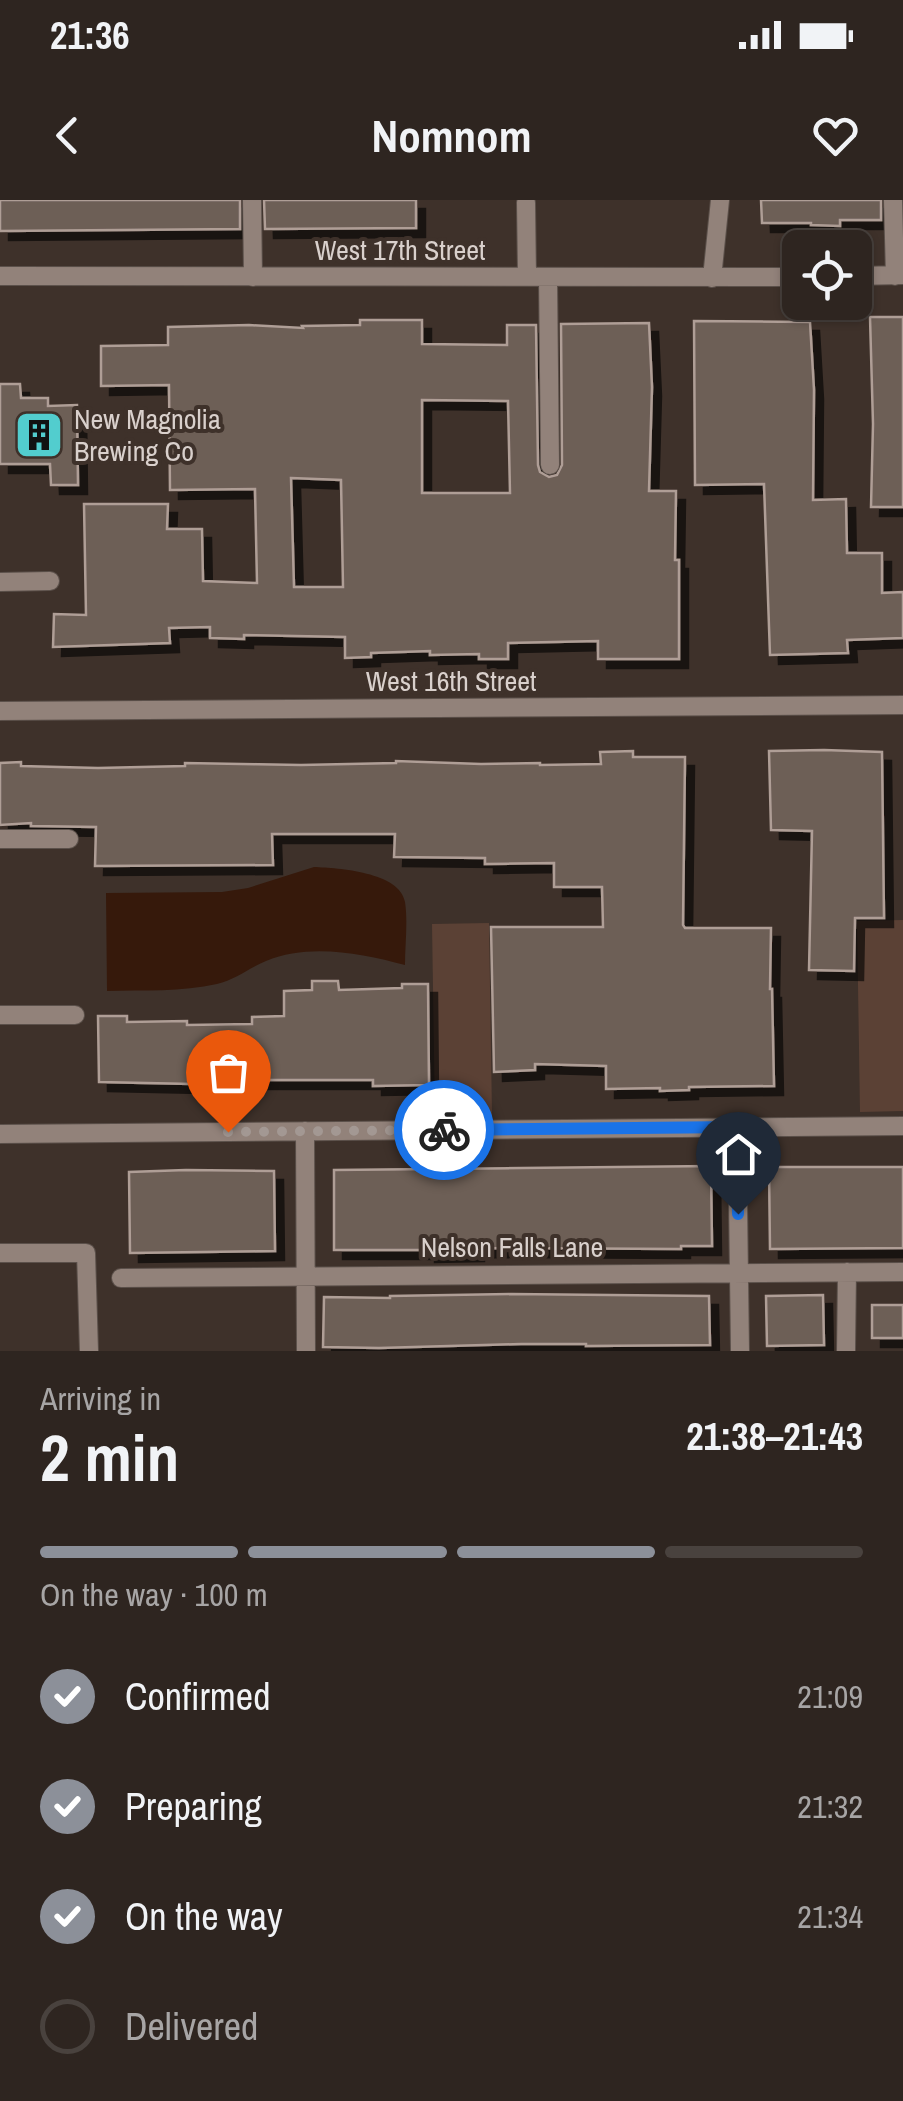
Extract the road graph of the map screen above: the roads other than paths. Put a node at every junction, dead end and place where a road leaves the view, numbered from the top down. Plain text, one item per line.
1 (252, 200) edge
2 (720, 200) edge
3 (894, 200) edge
4 (526, 204) dead end
5 (0, 276) edge
6 (872, 276) edge
7 (899, 276) edge
8 (253, 277) junction
9 (782, 277) edge
10 (526, 278) junction
11 (548, 278) junction
12 (712, 278) junction
13 (550, 466) dead end
14 (50, 581) dead end
15 (0, 582) edge
16 (903, 705) edge
17 (0, 712) edge
18 (0, 839) edge
19 (69, 839) dead end
20 (0, 1015) edge
21 (75, 1016) dead end
22 (903, 1126) edge
23 (737, 1127) junction
24 (305, 1131) junction
25 (0, 1134) edge
26 (0, 1254) edge
27 (847, 1272) junction
28 (903, 1272) edge
29 (739, 1273) junction
30 (306, 1276) junction
31 (122, 1278) dead end
32 (89, 1351) edge
33 (306, 1351) edge
34 (740, 1351) edge
35 (846, 1351) edge

1 - 8 street
2 - 12 street
3 - 7 street
4 - 10 street
5 - 8 street, West 17th Street
6 - 7 street
8 - 10 street, West 17th Street
9 - 12 street, West 17th Street
10 - 11 street, West 17th Street
11 - 12 street, West 17th Street
11 - 13 street
14 - 15 street
16 - 17 street, West 16th Street
18 - 19 street
20 - 21 street
22 - 23 street
23 - 24 street
23 - 29 street
24 - 25 street
24 - 30 street
26 - 32 street
27 - 28 street, Nelson Falls Lane
27 - 29 street, Nelson Falls Lane
27 - 35 street
29 - 30 street, Nelson Falls Lane
29 - 34 street
30 - 31 street, Nelson Falls Lane
30 - 33 street

